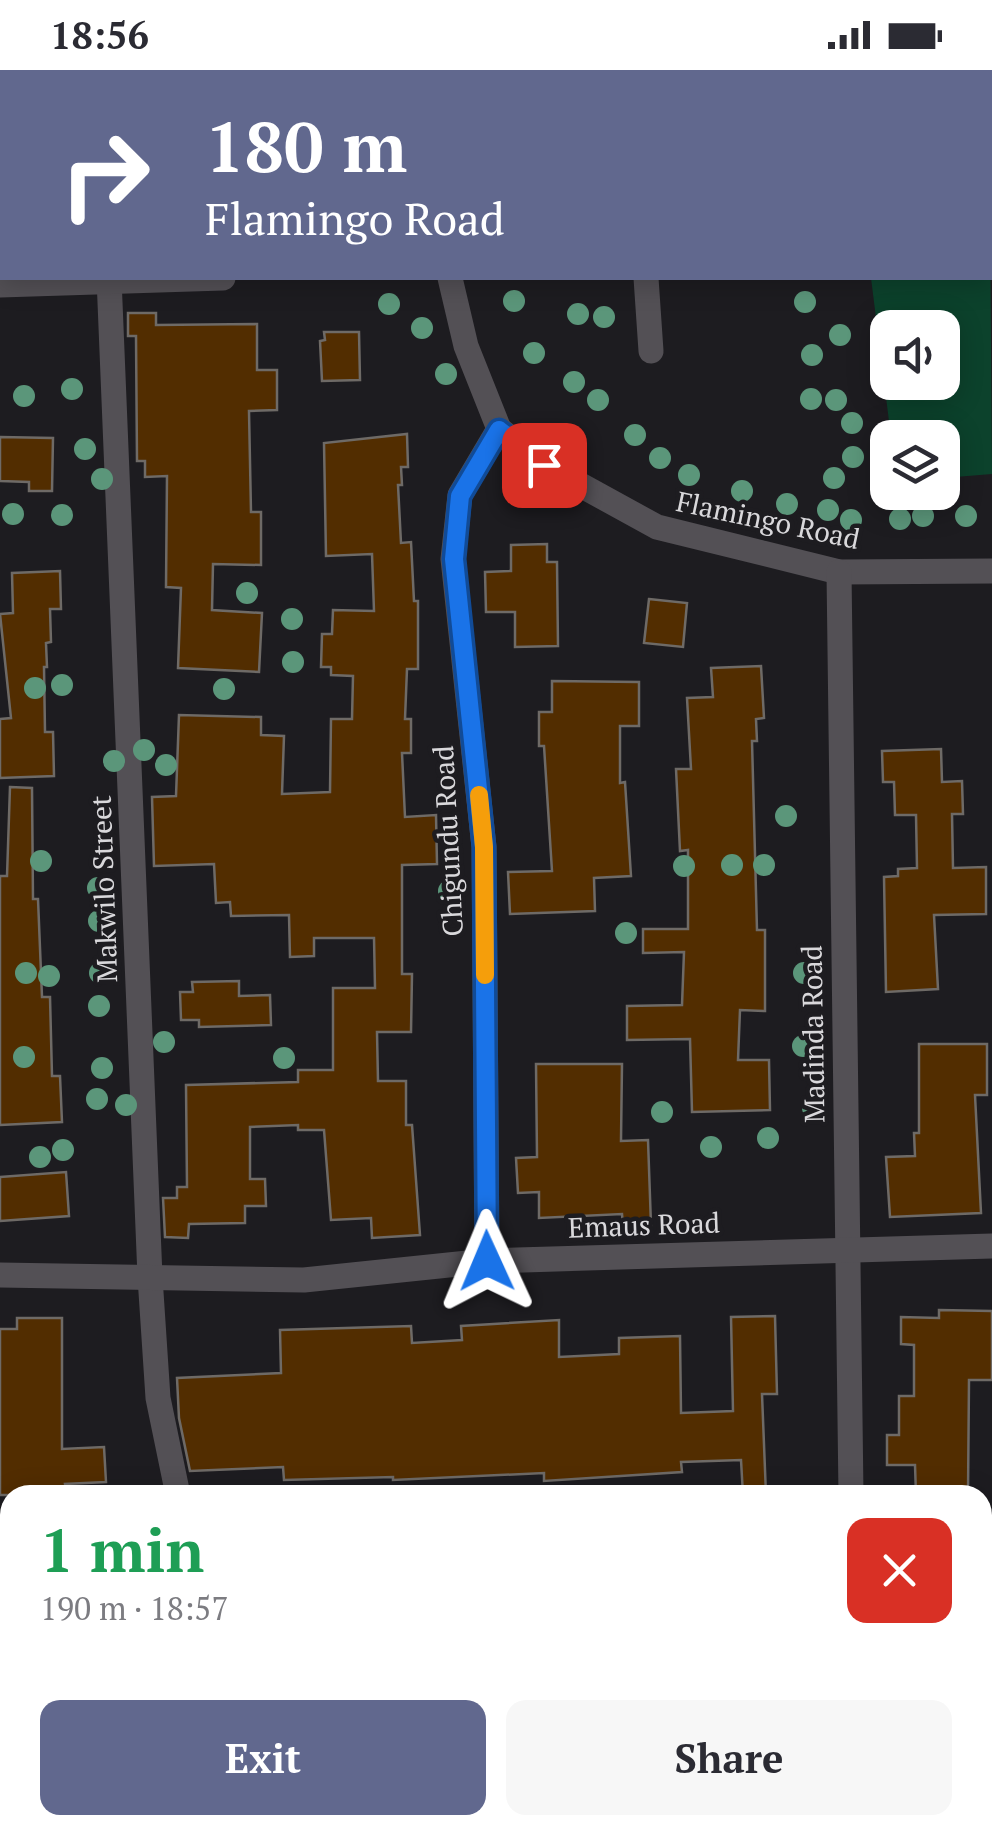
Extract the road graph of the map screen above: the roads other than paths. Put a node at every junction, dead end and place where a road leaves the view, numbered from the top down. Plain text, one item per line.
1 (147, 280) edge
2 (450, 280) edge
3 (646, 280) edge
4 (109, 281) edge
5 (0, 286) edge
6 (651, 351) dead end
7 (499, 430) junction
8 (992, 571) edge
9 (838, 572) junction
10 (992, 1246) edge
11 (845, 1248) junction
12 (487, 1261) junction
13 (0, 1275) edge
14 (150, 1277) junction
15 (176, 1485) edge
16 (851, 1485) edge

1 - 4 street
2 - 7 street
3 - 6 street
4 - 5 street
4 - 14 street, Makwilo Street
7 - 9 street, Flamingo Road
7 - 12 street, Chigundu Road
8 - 9 street, Flamingo Road
9 - 11 street, Madinda Road
10 - 11 street, Emaus Road
11 - 12 street, Emaus Road
11 - 16 street, Madinda Road
12 - 14 street, Emaus Road
13 - 14 street, Emaus Road
14 - 15 street, Makwilo Street

